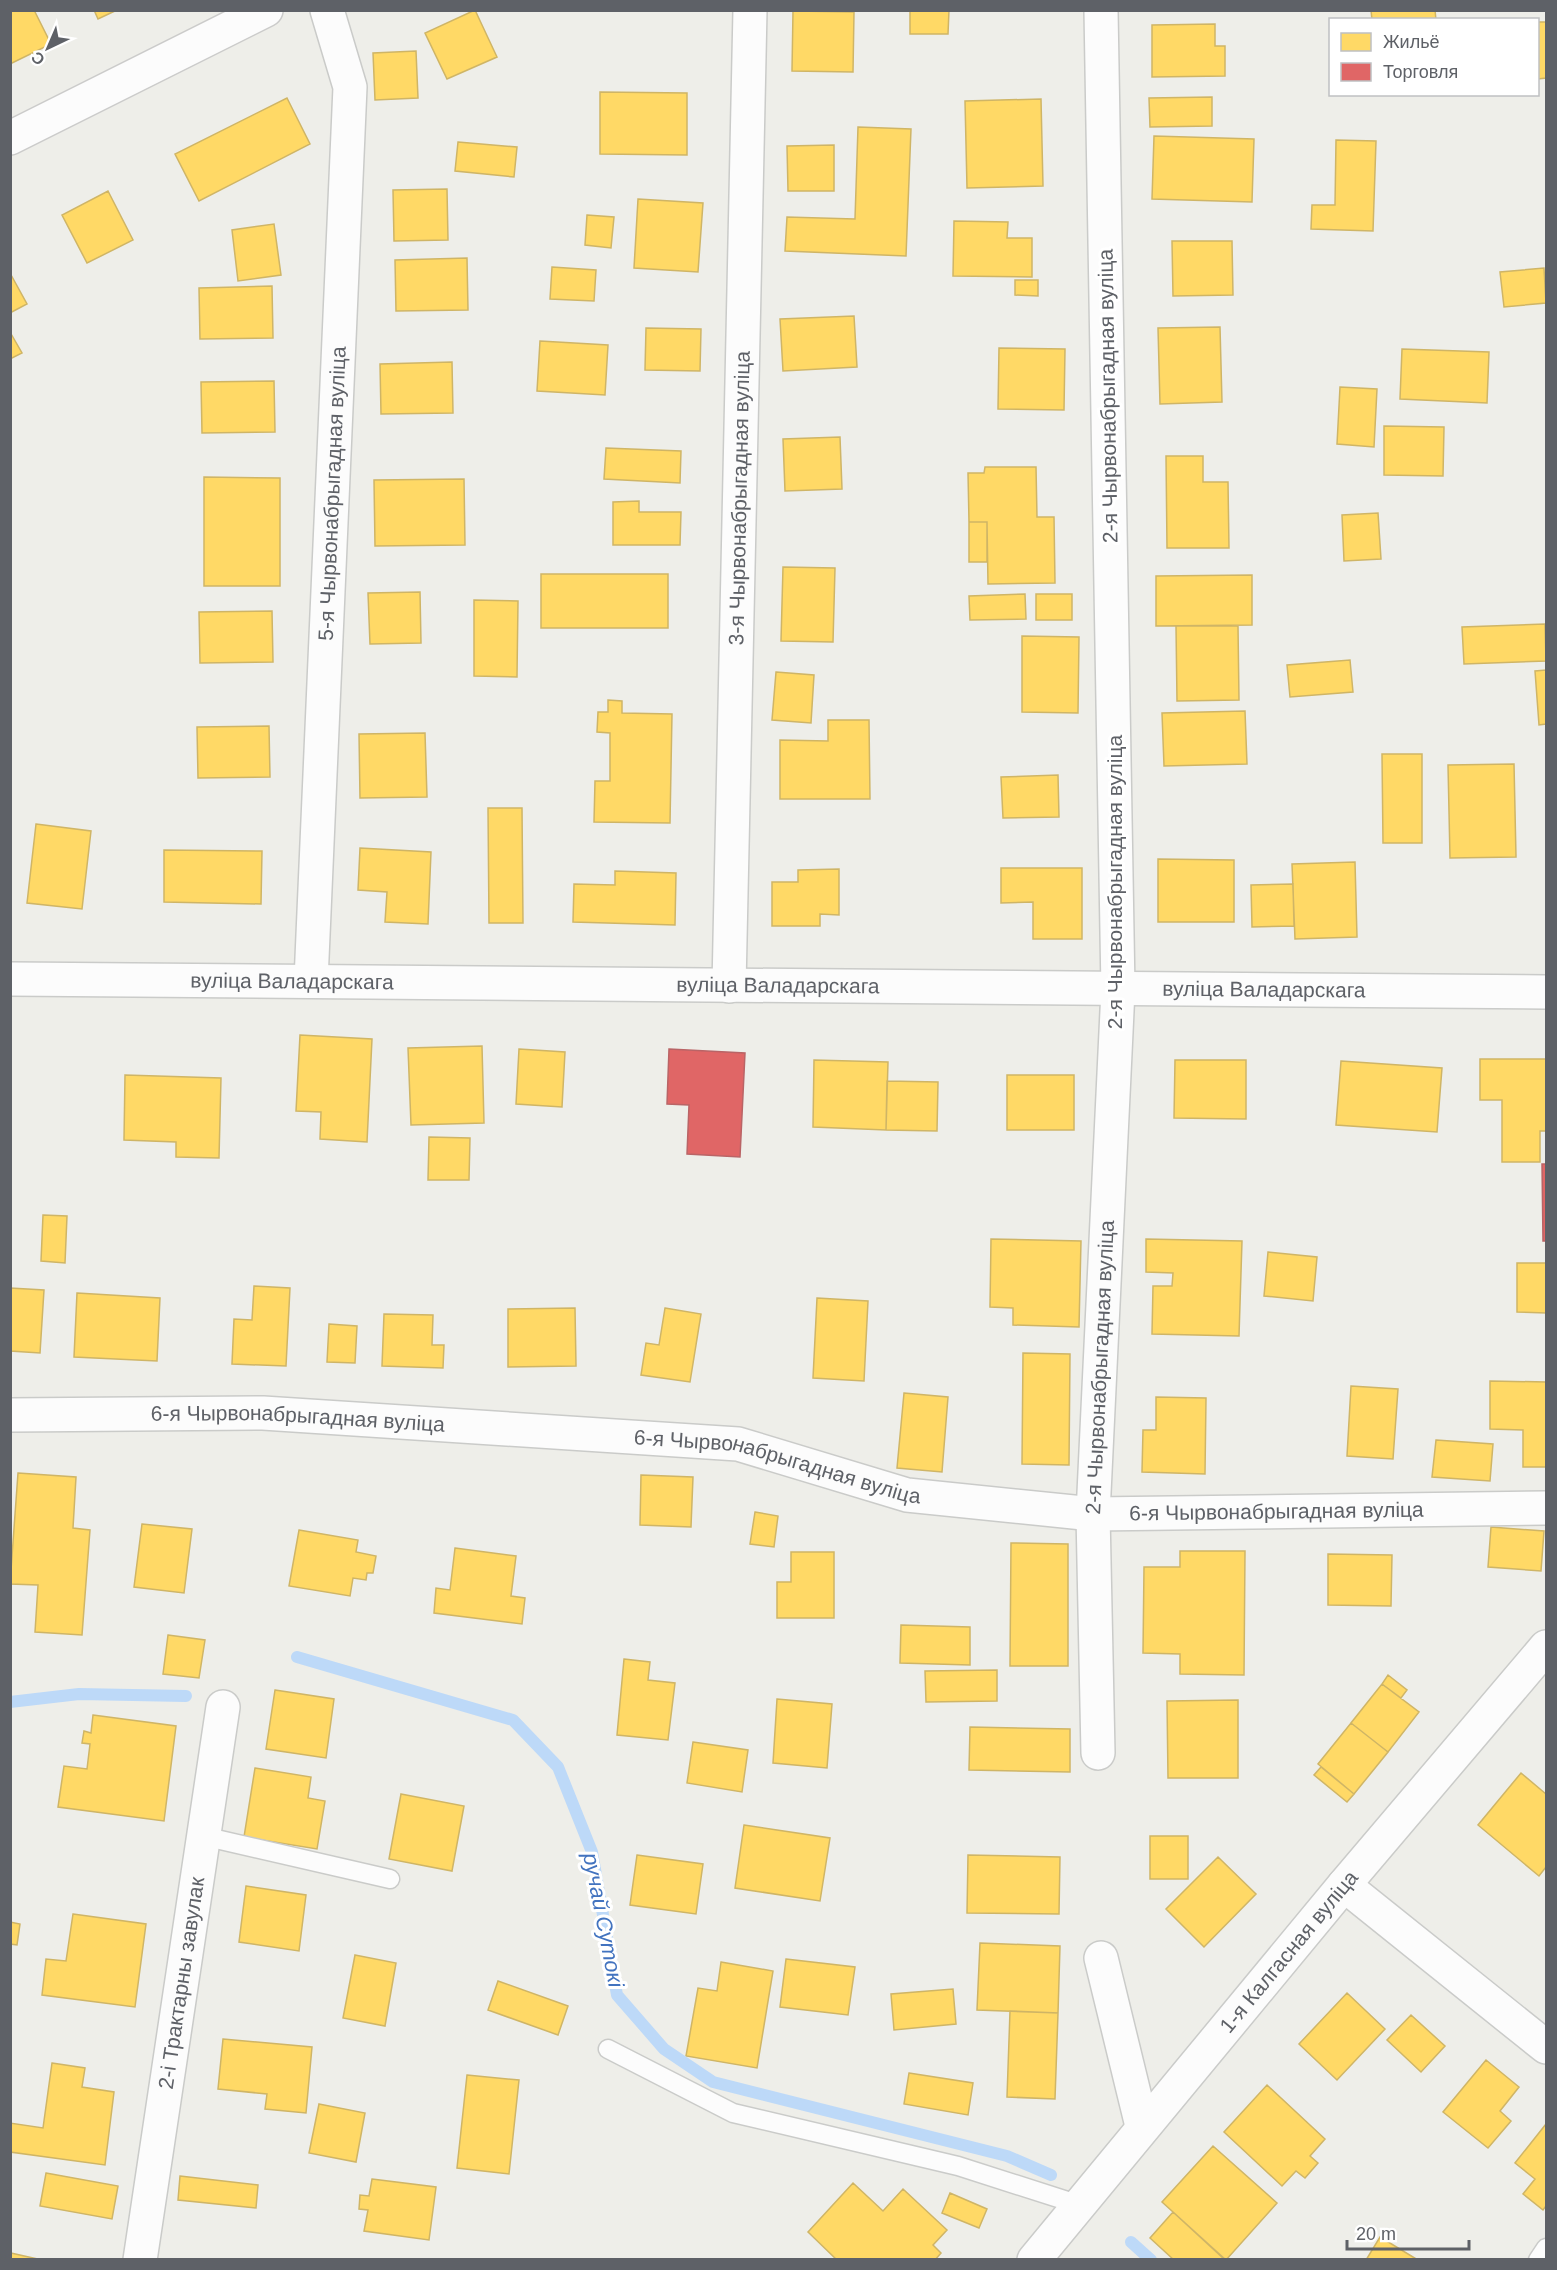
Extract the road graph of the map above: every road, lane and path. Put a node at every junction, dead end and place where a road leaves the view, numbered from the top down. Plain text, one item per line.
1 (266, 10) edge
2 (327, 10) edge
3 (750, 10) edge
4 (1101, 10) edge
5 (10, 138) edge
6 (10, 979) edge
7 (311, 981) junction
8 (729, 987) junction
9 (1118, 990) junction
10 (1546, 992) edge
11 (10, 1415) edge
12 (1546, 1508) edge
13 (1092, 1514) junction
14 (1546, 1647) edge
15 (222, 1707) dead end
16 (1098, 1753) dead end
17 (203, 1836) junction
18 (390, 1879) dead end
19 (1344, 1885) junction
20 (1101, 1958) dead end
21 (1546, 2047) edge
22 (608, 2049) dead end
23 (1142, 2126) junction
24 (1080, 2205) junction
25 (1546, 2248) edge
26 (140, 2259) edge
27 (1034, 2259) edge
28 (1538, 2259) edge

1 - 5 street
2 - 7 street, 5-я Чырвонабрыгадная вуліца
3 - 8 street, 3-я Чырвонабрыгадная вуліца
4 - 9 street, 2-я Чырвонабрыгадная вуліца
6 - 7 street, вуліца Валадарскага
7 - 8 street, вуліца Валадарскага
8 - 9 street, вуліца Валадарскага
9 - 10 street, вуліца Валадарскага
9 - 13 street, 2-я Чырвонабрыгадная вуліца
11 - 13 street, 6-я Чырвонабрыгадная вуліца
12 - 13 street, 6-я Чырвонабрыгадная вуліца
13 - 16 street, 2-я Чырвонабрыгадная вуліца
14 - 19 street, 1-я Калгасная вуліца
15 - 17 street, 2-і Трактарны завулак
17 - 18 lane
17 - 26 street, 2-і Трактарны завулак
19 - 21 street
19 - 23 street, 1-я Калгасная вуліца
20 - 23 street
22 - 24 lane
23 - 24 street, 1-я Калгасная вуліца
24 - 27 street, 1-я Калгасная вуліца
25 - 28 lane

